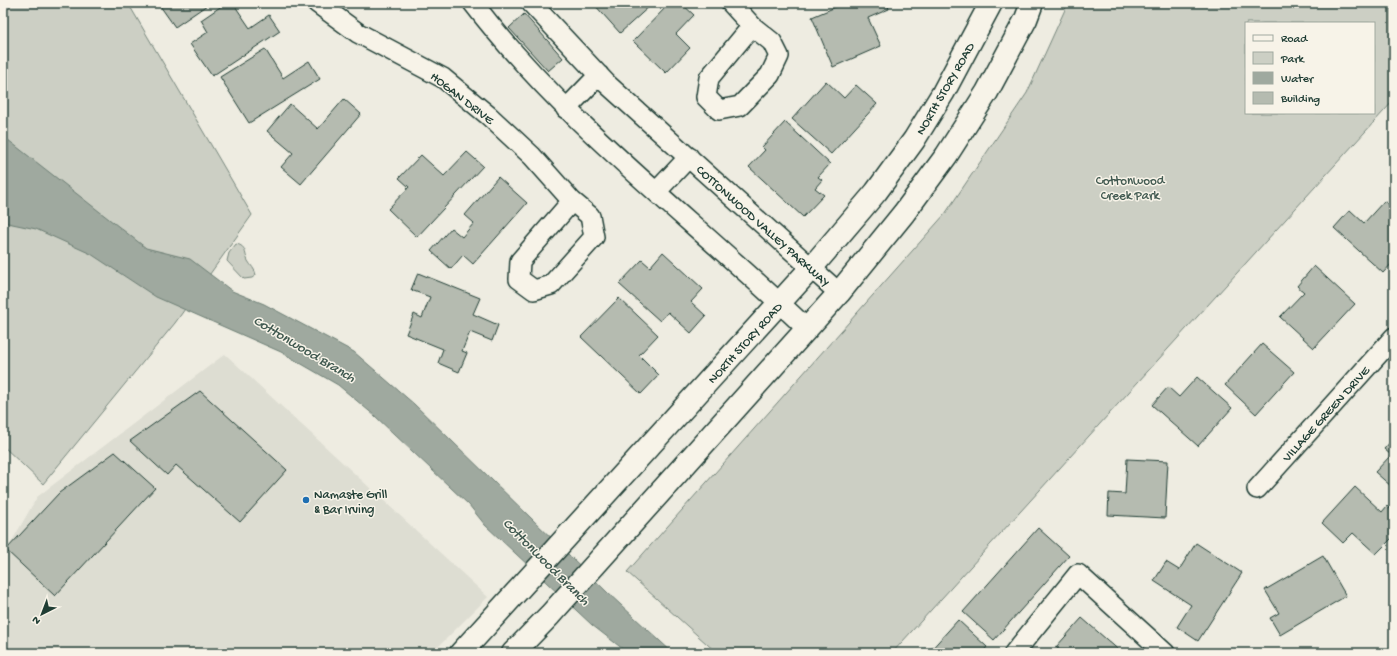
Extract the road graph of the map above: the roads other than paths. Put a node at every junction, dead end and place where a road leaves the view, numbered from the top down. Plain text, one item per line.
1 (318, 3) edge
2 (473, 3) edge
3 (531, 3) edge
4 (731, 3) edge
5 (991, 3) edge
6 (1032, 3) edge
7 (752, 26) dead end
8 (599, 76) junction
9 (566, 109) junction
10 (689, 157) junction
11 (656, 192) junction
12 (876, 192) junction
13 (572, 201) junction
14 (904, 213) junction
15 (812, 267) junction
16 (839, 292) junction
17 (780, 302) junction
18 (806, 328) junction
19 (1394, 337) edge
20 (1257, 489) dead end
21 (461, 653) edge
22 (513, 653) edge
23 (1014, 653) edge
24 (1165, 653) edge

1 - 13 street, HOGAN DRIVE
2 - 9 street
3 - 8 street, COTTONWOOD VALLEY PARKWAY
4 - 7 street
5 - 12 main road, NORTH STORY ROAD
6 - 14 main road
8 - 9 street
8 - 10 street, COTTONWOOD VALLEY PARKWAY
9 - 11 street
10 - 11 street, COTTONWOOD VALLEY PARKWAY
10 - 15 street, COTTONWOOD VALLEY PARKWAY
11 - 17 street
12 - 14 main road
12 - 15 main road, NORTH STORY ROAD
13 - 13 street, HOGAN DRIVE
14 - 16 main road
15 - 16 street, COTTONWOOD VALLEY PARKWAY
15 - 17 main road, NORTH STORY ROAD
16 - 18 main road
17 - 18 street
17 - 21 main road, NORTH STORY ROAD
18 - 22 main road
19 - 20 street, VILLAGE GREEN DRIVE
23 - 24 street

